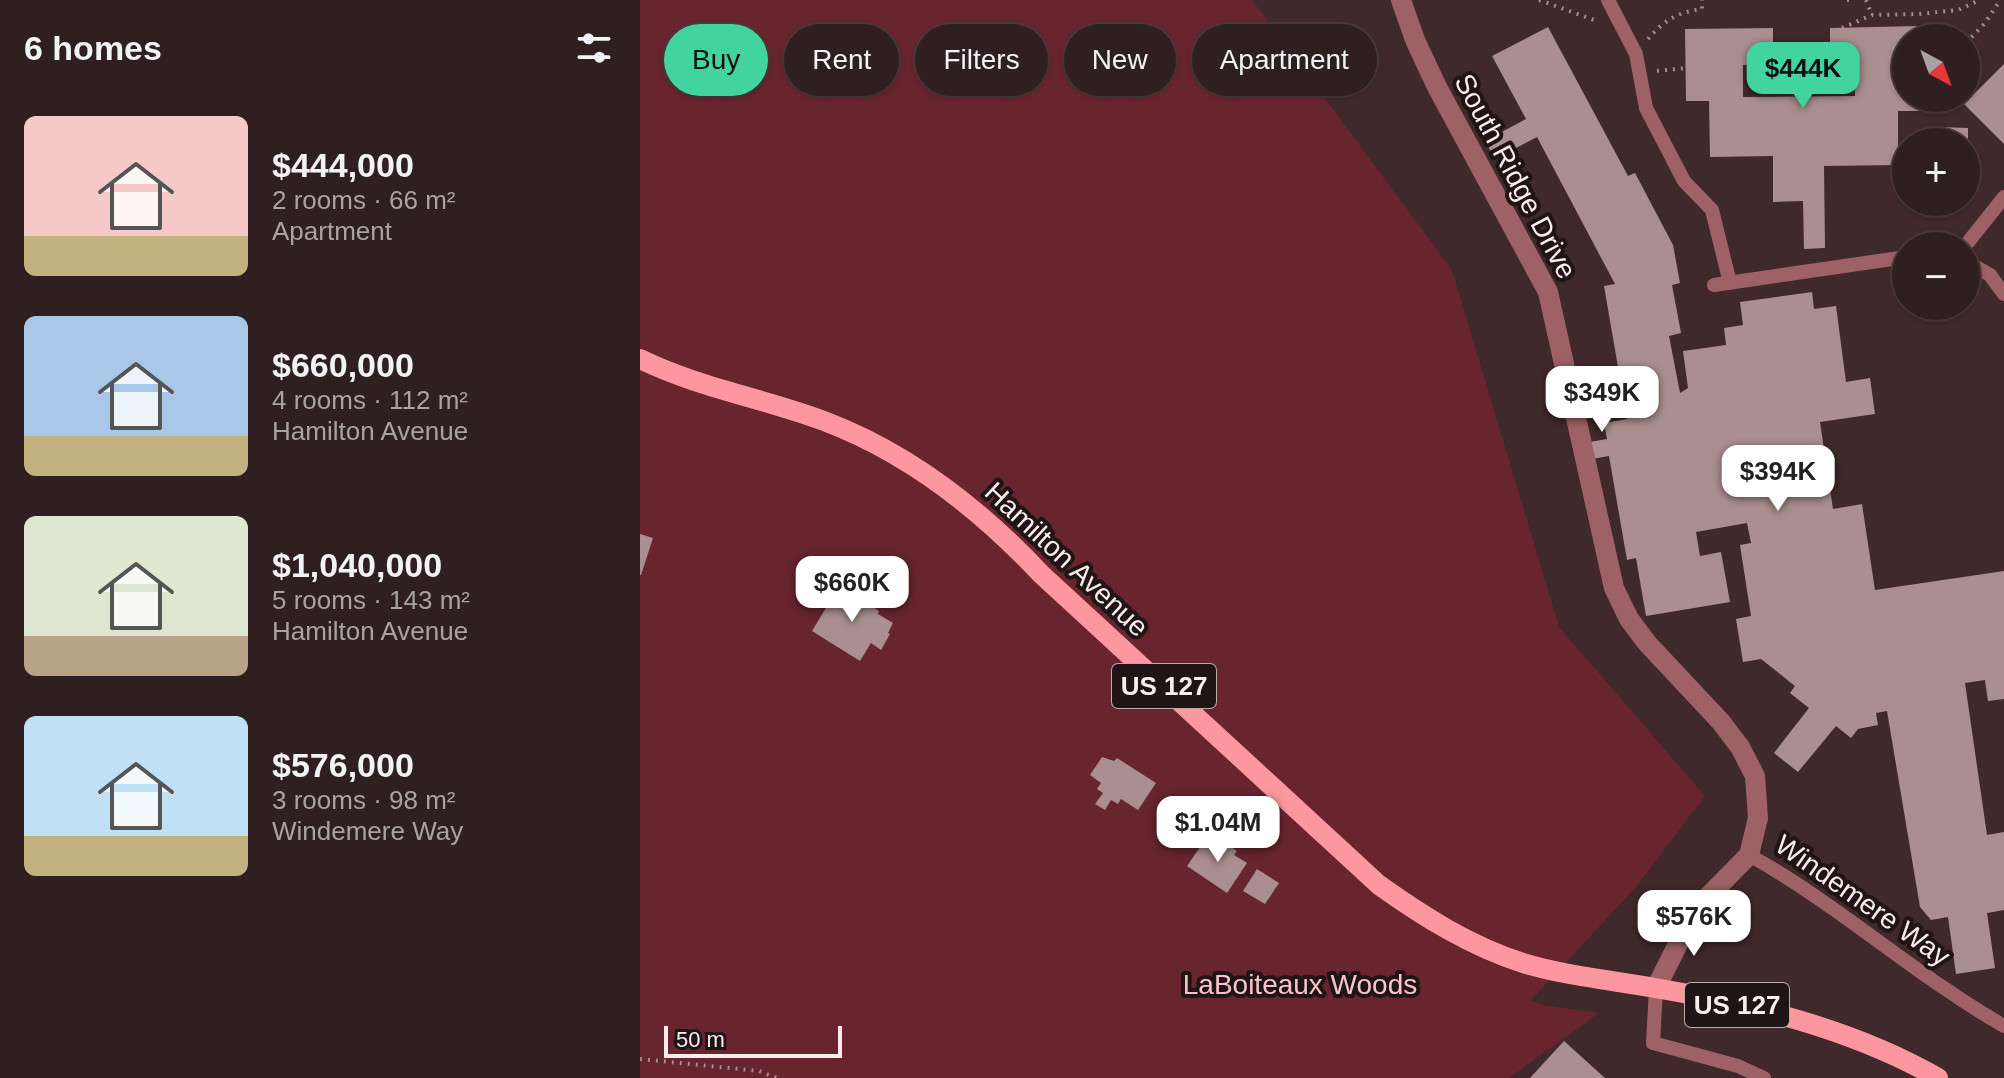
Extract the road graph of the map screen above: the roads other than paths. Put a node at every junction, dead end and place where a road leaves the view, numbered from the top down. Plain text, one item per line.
1 (1401, 0) edge
2 (1608, 0) edge
3 (2004, 197) edge
4 (1976, 232) edge
5 (1892, 259) edge
6 (1980, 269) edge
7 (2004, 294) edge
8 (642, 364) edge
9 (1749, 855) junction
10 (1656, 988) junction
11 (2004, 1026) edge
12 (1764, 1078) edge
13 (1938, 1078) edge

1 - 9 street, South Ridge Drive
2 - 5 lane
3 - 4 lane
6 - 7 lane
8 - 10 main road, Hamilton Avenue / US 127
9 - 10 street, Windemere Way
9 - 11 lane, Windemere Way
10 - 12 lane
10 - 13 main road, Hamilton Avenue / US 127

